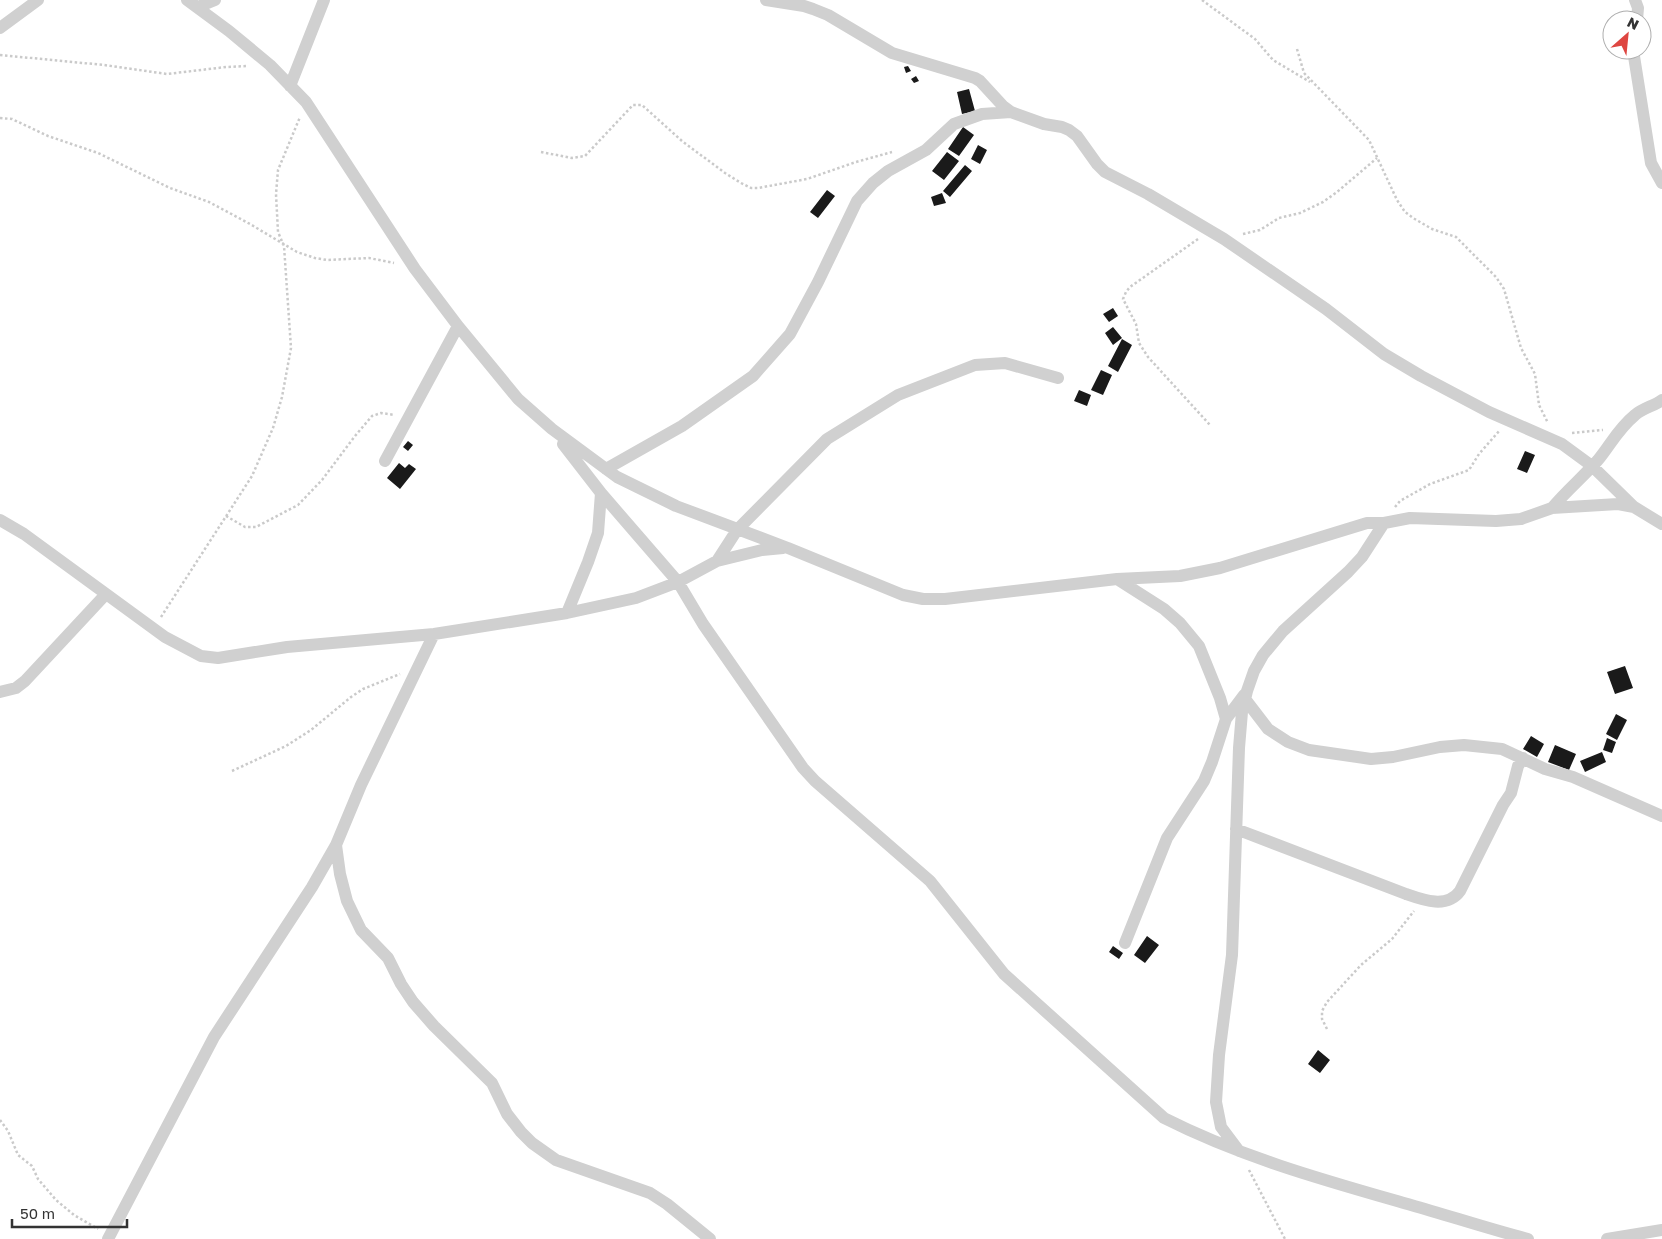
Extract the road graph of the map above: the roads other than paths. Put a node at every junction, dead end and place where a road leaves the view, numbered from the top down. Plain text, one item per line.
1 (38, 0) edge
2 (215, 0) edge
3 (324, 0) edge
4 (766, 0) edge
5 (193, 4) edge
6 (0, 28) edge
7 (1635, 60) edge
8 (290, 86) junction
9 (1011, 112) junction
10 (1662, 183) edge
11 (458, 326) junction
12 (1058, 378) dead end
13 (1662, 400) edge
14 (552, 429) junction
15 (385, 461) dead end
16 (1592, 466) junction
17 (606, 469) junction
18 (601, 493) junction
19 (1634, 507) junction
20 (1552, 508) junction
21 (0, 520) edge
22 (1384, 523) junction
23 (1662, 524) edge
24 (737, 530) junction
25 (788, 548) junction
26 (717, 561) junction
27 (1117, 579) junction
28 (678, 582) junction
29 (106, 594) junction
30 (567, 613) junction
31 (434, 634) junction
32 (0, 692) edge
33 (1246, 695) junction
34 (1226, 719) junction
35 (1523, 758) junction
36 (1662, 816) edge
37 (1236, 830) junction
38 (336, 845) junction
39 (1125, 942) dead end
40 (1240, 1153) junction
41 (1662, 1230) edge
42 (109, 1238) edge
43 (710, 1239) edge
44 (1528, 1239) edge
45 (1607, 1239) edge

1 - 6 street
2 - 5 street
3 - 8 street
4 - 9 street
5 - 8 street
7 - 10 street
8 - 11 street
9 - 16 street
9 - 17 street
11 - 14 street
11 - 15 street
12 - 24 street
13 - 16 street
14 - 17 street
14 - 18 street
16 - 19 street
16 - 20 street
17 - 24 street
18 - 28 street
18 - 30 street
19 - 20 street
19 - 23 street
20 - 22 street
21 - 29 street
22 - 27 street
22 - 33 street
24 - 25 street
24 - 26 street
25 - 26 street
25 - 27 street
26 - 28 street
27 - 34 street
28 - 30 street
28 - 40 street
29 - 31 street
29 - 32 street
30 - 31 street
31 - 38 street
33 - 34 street
33 - 35 street
33 - 37 street
34 - 39 street
35 - 36 street
35 - 37 street
37 - 40 street
38 - 42 street
38 - 43 street
40 - 44 street
41 - 45 street

